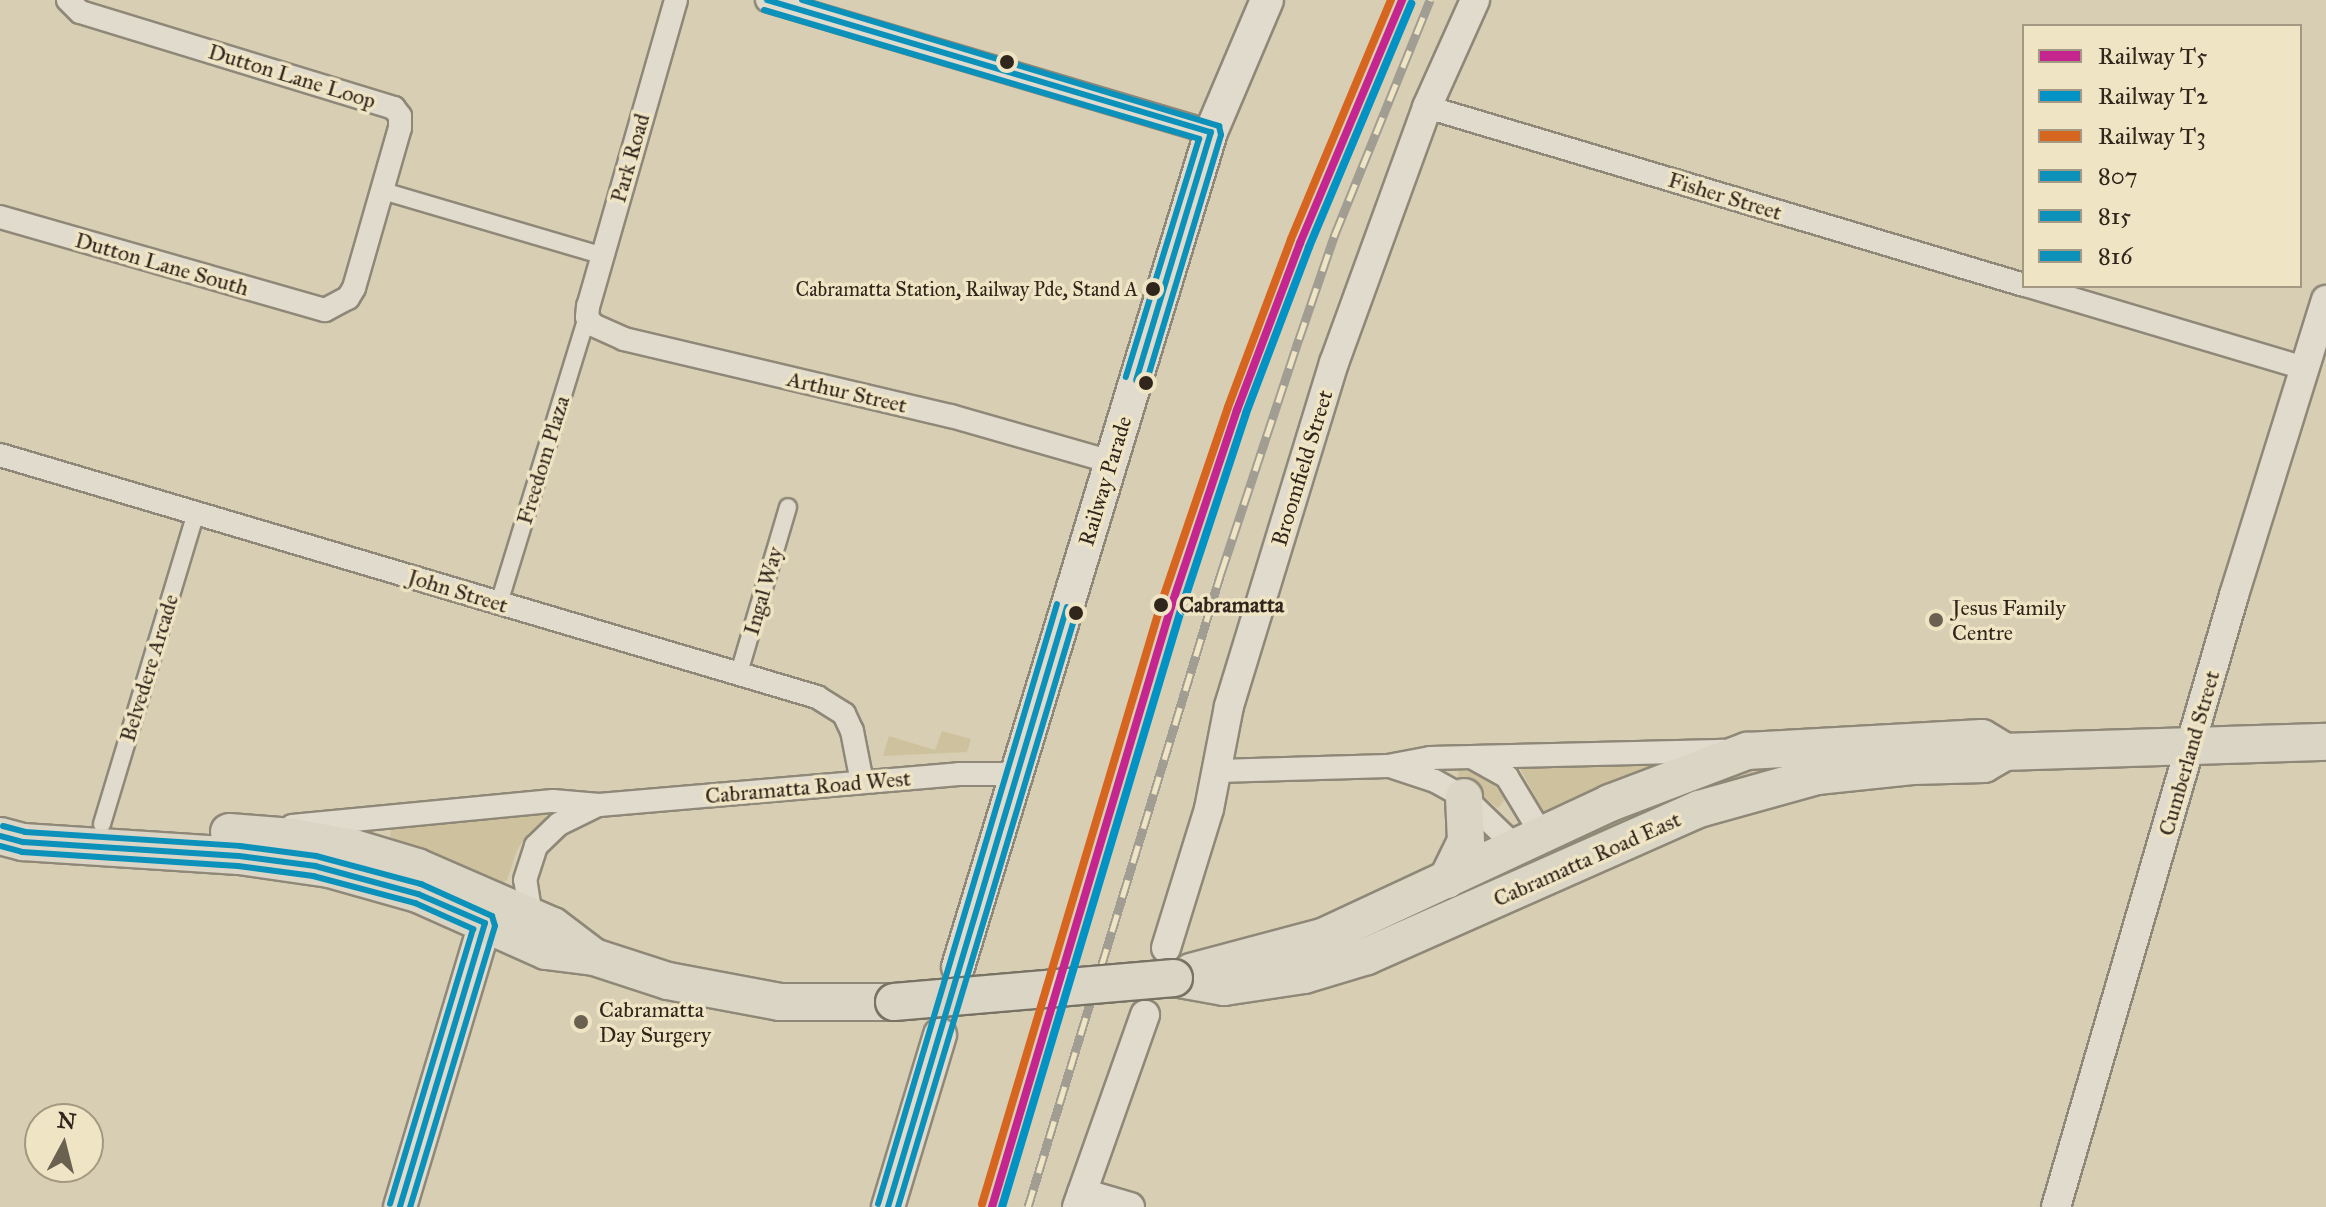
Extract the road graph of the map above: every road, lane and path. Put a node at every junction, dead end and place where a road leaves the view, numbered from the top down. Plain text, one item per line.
1 (68, 0) edge
2 (676, 0) edge
3 (767, 0) edge
4 (1267, 0) edge
5 (1475, 0) edge
6 (1427, 107) junction
7 (1211, 132) junction
8 (383, 191) junction
9 (0, 217) edge
10 (601, 255) junction
11 (2022, 284) edge
12 (2036, 288) edge
13 (2326, 300) edge
14 (325, 310) joint
15 (587, 317) junction
16 (2304, 368) junction
17 (0, 455) edge
18 (1111, 462) junction
19 (788, 507) dead end
20 (196, 512) junction
21 (499, 603) junction
22 (738, 676) junction
23 (2326, 742) edge
24 (2192, 744) junction
25 (1747, 751) junction
26 (2005, 752) junction
27 (1468, 757) junction
28 (1388, 766) junction
29 (1218, 771) junction
30 (1017, 774) junction
31 (862, 782) junction
32 (1464, 797) junction
33 (599, 805) junction
34 (0, 822) edge
35 (102, 824) junction
36 (215, 831) junction
37 (0, 836) edge
38 (1529, 841) junction
39 (1548, 877) junction
40 (1447, 880) junction
41 (531, 916) junction
42 (485, 923) junction
43 (594, 957) junction
44 (1170, 963) junction
45 (958, 967) dead end
46 (1224, 974) junction
47 (894, 1002) joint
48 (1145, 1015) dead end
49 (940, 1035) dead end
50 (1080, 1200) edge
51 (400, 1207) edge
52 (888, 1207) edge
53 (1130, 1207) edge
54 (2056, 1207) edge

1 - 8 street, Dutton Lane Loop
2 - 10 street, Park Road
3 - 7 street
4 - 7 main road, Railway Parade
5 - 6 street, Broomfield Street
6 - 11 street, Fisher Street
6 - 29 street, Broomfield Street
7 - 18 main road, Railway Parade
8 - 10 street
8 - 14 street, Dutton Lane Loop
9 - 14 street, Dutton Lane South
10 - 15 street, Park Road
12 - 16 street, Fisher Street
13 - 16 street, Cumberland Street
15 - 18 street, Arthur Street
15 - 21 street, Freedom Plaza
16 - 24 street, Cumberland Street
17 - 20 street, John Street
18 - 30 main road, Railway Parade
19 - 22 street, Ingal Way
20 - 21 street, John Street
20 - 35 street, Belvedere Arcade
21 - 22 street, John Street
22 - 31 street, John Street
23 - 24 main road, Cabramatta Road East
24 - 26 main road, Cabramatta Road East
24 - 54 street, Cumberland Street
25 - 26 main road, Cabramatta Road East
25 - 27 street, Cabramatta Road East
25 - 38 main road, Cabramatta Road East
26 - 39 main road, Cabramatta Road East
27 - 28 street, Cabramatta Road East
27 - 38 street, Cabramatta Road East
28 - 29 street, Cabramatta Road East
28 - 32 street, Cabramatta Road East
29 - 44 street, Broomfield Street
30 - 31 street, Cabramatta Road West
30 - 45 main road, Railway Parade
31 - 33 street, Cabramatta Road West
32 - 38 street, Cabramatta Road East
32 - 40 main road
33 - 36 street, Cabramatta Road West
33 - 41 street, Cabramatta Road West
34 - 35 main road, Cabramatta Road West
35 - 36 main road, Cabramatta Road West
36 - 41 main road, Cabramatta Road West
37 - 42 main road, Cabramatta Road West
38 - 39 main road
38 - 40 main road, Cabramatta Road East
39 - 46 main road, Cabramatta Road East
40 - 46 main road, Cabramatta Road East
41 - 43 main road, Cabramatta Road West
42 - 43 main road, Cabramatta Road West
42 - 51 main road
43 - 47 main road, Cabramatta Road West
44 - 46 main road, Cabramatta Road East
44 - 47 main road, Cabramatta Road East, bridge
48 - 50 street
49 - 52 main road
50 - 53 street

